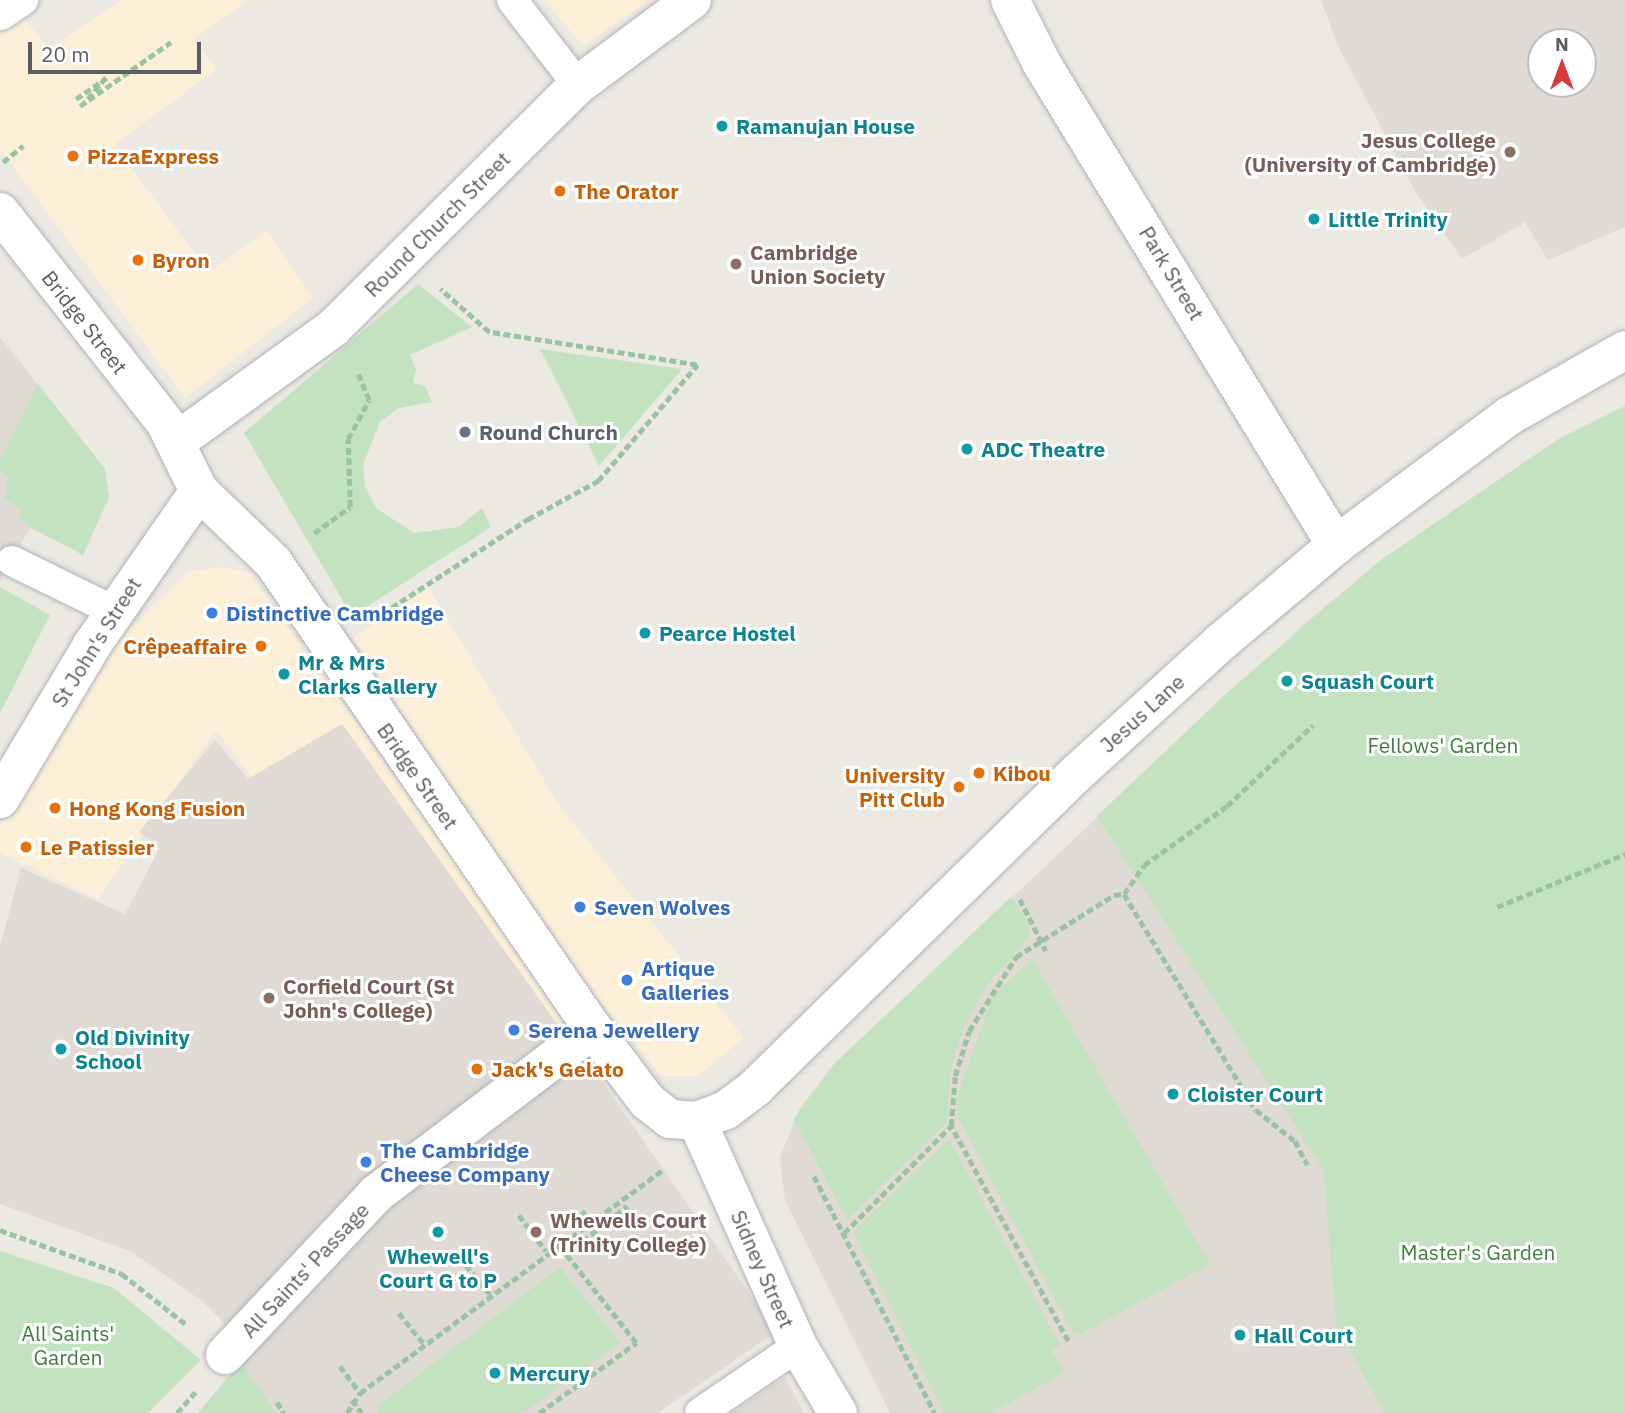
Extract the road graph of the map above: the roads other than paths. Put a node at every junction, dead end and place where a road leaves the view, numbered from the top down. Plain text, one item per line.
1 (512, 0) edge
2 (692, 0) edge
3 (1010, 0) edge
4 (579, 85) junction
5 (0, 212) edge
6 (1625, 350) edge
7 (177, 441) junction
8 (200, 491) junction
9 (1336, 545) junction
10 (12, 561) dead end
11 (114, 611) junction
12 (0, 799) edge
13 (593, 1029) junction
14 (697, 1121) junction
15 (798, 1346) junction
16 (225, 1355) road end
17 (700, 1413) edge
18 (838, 1413) edge

1 - 4 lane
2 - 4 street, Round Church Street
3 - 9 street, Park Street
4 - 7 street, Round Church Street
5 - 7 street, Bridge Street
6 - 9 street, Jesus Lane
7 - 8 street, Bridge Street
8 - 11 street, St John's Street
8 - 13 street, Bridge Street
9 - 14 street, Jesus Lane
10 - 11 lane
11 - 12 street, St John's Street
13 - 14 street, Bridge Street
13 - 16 street, All Saints' Passage
14 - 15 street, Sidney Street
15 - 17 lane
15 - 18 street, Sidney Street

